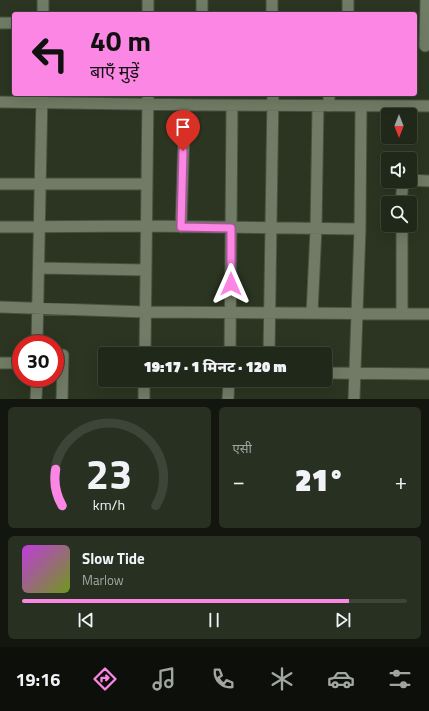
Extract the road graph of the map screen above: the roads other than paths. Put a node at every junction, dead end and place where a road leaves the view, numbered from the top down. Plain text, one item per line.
1 (43, 0) edge
2 (148, 0) edge
3 (202, 0) edge
4 (272, 0) edge
5 (348, 0) edge
6 (426, 0) edge
7 (43, 12) edge
8 (148, 12) edge
9 (202, 12) edge
10 (272, 12) edge
11 (348, 12) edge
12 (0, 23) edge
13 (12, 23) edge
14 (423, 46) edge
15 (202, 96) edge
16 (273, 96) edge
17 (329, 96) edge
18 (42, 98) edge
19 (148, 99) edge
20 (0, 102) edge
21 (185, 105) junction
22 (202, 105) junction
23 (232, 106) junction
24 (273, 106) junction
25 (318, 106) junction
26 (329, 106) junction
27 (361, 106) junction
28 (429, 106) edge
29 (417, 180) edge
30 (429, 181) edge
31 (0, 184) edge
32 (41, 184) junction
33 (147, 184) junction
34 (146, 226) junction
35 (40, 227) junction
36 (181, 227) junction
37 (0, 228) edge
38 (231, 228) junction
39 (272, 229) junction
40 (316, 229) junction
41 (360, 229) junction
42 (402, 232) edge
43 (39, 268) junction
44 (146, 270) junction
45 (0, 306) edge
46 (38, 308) junction
47 (145, 312) junction
48 (231, 312) junction
49 (270, 313) junction
50 (312, 313) junction
51 (357, 313) junction
52 (402, 313) junction
53 (429, 314) edge
54 (37, 335) edge
55 (145, 347) edge
56 (230, 347) edge
57 (269, 347) edge
58 (0, 363) edge
59 (12, 363) edge
60 (332, 373) edge
61 (354, 373) junction
62 (429, 374) edge
63 (37, 387) edge
64 (62, 387) edge
65 (144, 387) edge
66 (229, 387) edge
67 (36, 399) edge
68 (62, 399) edge
69 (144, 399) edge
70 (228, 399) edge
71 (354, 399) edge

1 - 7 street
2 - 8 street
3 - 9 street
4 - 10 street
5 - 11 street
6 - 14 street
12 - 13 street
15 - 22 street
16 - 24 street
17 - 26 street
18 - 19 street
18 - 20 street
18 - 32 street
19 - 21 street
19 - 33 street
21 - 22 street
21 - 36 street
22 - 23 street
23 - 24 street
23 - 38 street
24 - 25 street
24 - 39 street
25 - 26 street
25 - 40 street
26 - 27 street
27 - 28 street
27 - 41 street
29 - 30 street
31 - 32 street
32 - 33 street
32 - 35 street
33 - 34 street
34 - 35 street
34 - 36 street
34 - 44 street
35 - 37 street
35 - 43 street
36 - 38 street
38 - 39 street
38 - 48 street
39 - 40 street
39 - 49 street
40 - 41 street
40 - 50 street
41 - 51 street
42 - 52 street
43 - 44 street
43 - 46 street
44 - 47 street
45 - 46 street
46 - 47 street
46 - 54 street
47 - 48 street
47 - 55 street
48 - 49 street
48 - 56 street
49 - 50 street
49 - 57 street
50 - 51 street
51 - 52 street
51 - 61 street
52 - 53 street
58 - 59 street
60 - 61 street
61 - 62 street
61 - 71 street
63 - 67 street
64 - 68 street
65 - 69 street
66 - 70 street

